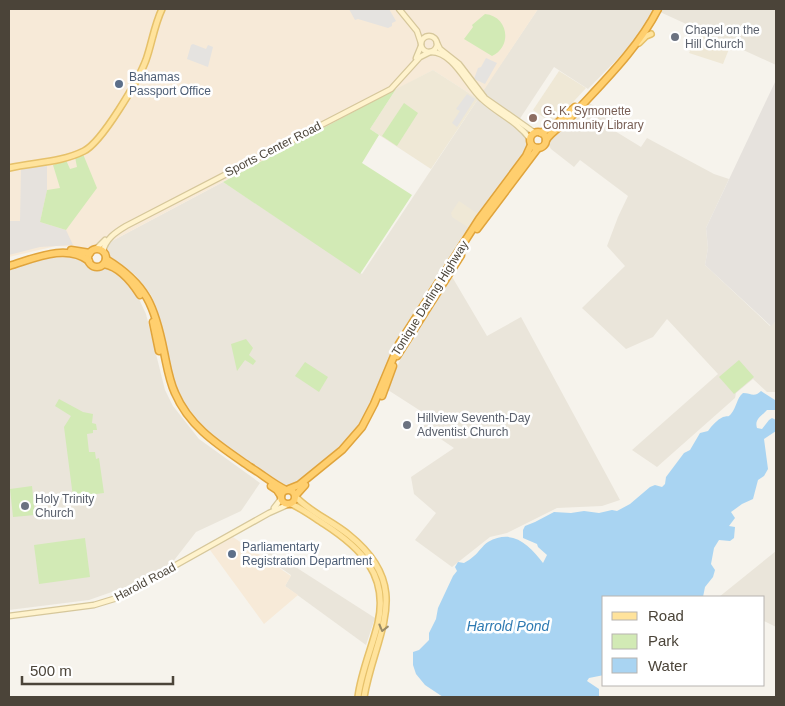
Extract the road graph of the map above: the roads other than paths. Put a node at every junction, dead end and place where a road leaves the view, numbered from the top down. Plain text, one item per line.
1 (162, 9) edge
2 (399, 9) edge
3 (656, 9) edge
4 (417, 31) junction
5 (651, 34) dead end
6 (429, 36) junction
7 (437, 43) junction
8 (421, 45) junction
9 (631, 50) junction
10 (431, 52) junction
11 (384, 92) junction
12 (538, 133) junction
13 (546, 140) junction
14 (533, 144) junction
15 (9, 168) edge
16 (97, 251) junction
17 (89, 261) junction
18 (105, 261) junction
19 (9, 264) edge
20 (287, 490) junction
21 (296, 496) junction
22 (281, 498) junction
23 (289, 504) junction
24 (270, 513) junction
25 (9, 616) edge
26 (358, 697) edge
27 (364, 697) edge

1 - 15 main road
2 - 4 main road
3 - 9 highway
3 - 12 highway
4 - 6 main road
4 - 8 main road
5 - 9 main road
6 - 7 main road
6 - 8 main road
7 - 10 main road
7 - 12 main road
8 - 10 main road
8 - 11 main road, Sports Center Road
9 - 13 highway
10 - 11 main road, Sports Center Road
10 - 14 main road
11 - 16 main road, Sports Center Road
12 - 13 highway
12 - 14 highway
13 - 14 highway
14 - 20 highway, Tonique Darling Highway
14 - 21 highway, Tonique Darling Highway
16 - 17 highway
16 - 18 highway
16 - 19 highway
17 - 18 highway
17 - 19 highway
18 - 20 highway
18 - 22 highway
20 - 21 highway
20 - 22 highway, Tonique Darling Highway
21 - 23 highway, Tonique Darling Highway
21 -> 27 main road
22 - 23 highway
22 - 24 main road, Harold Road
23 - 24 main road, Harold Road
23 - 26 main road
24 - 25 main road, Harold Road

